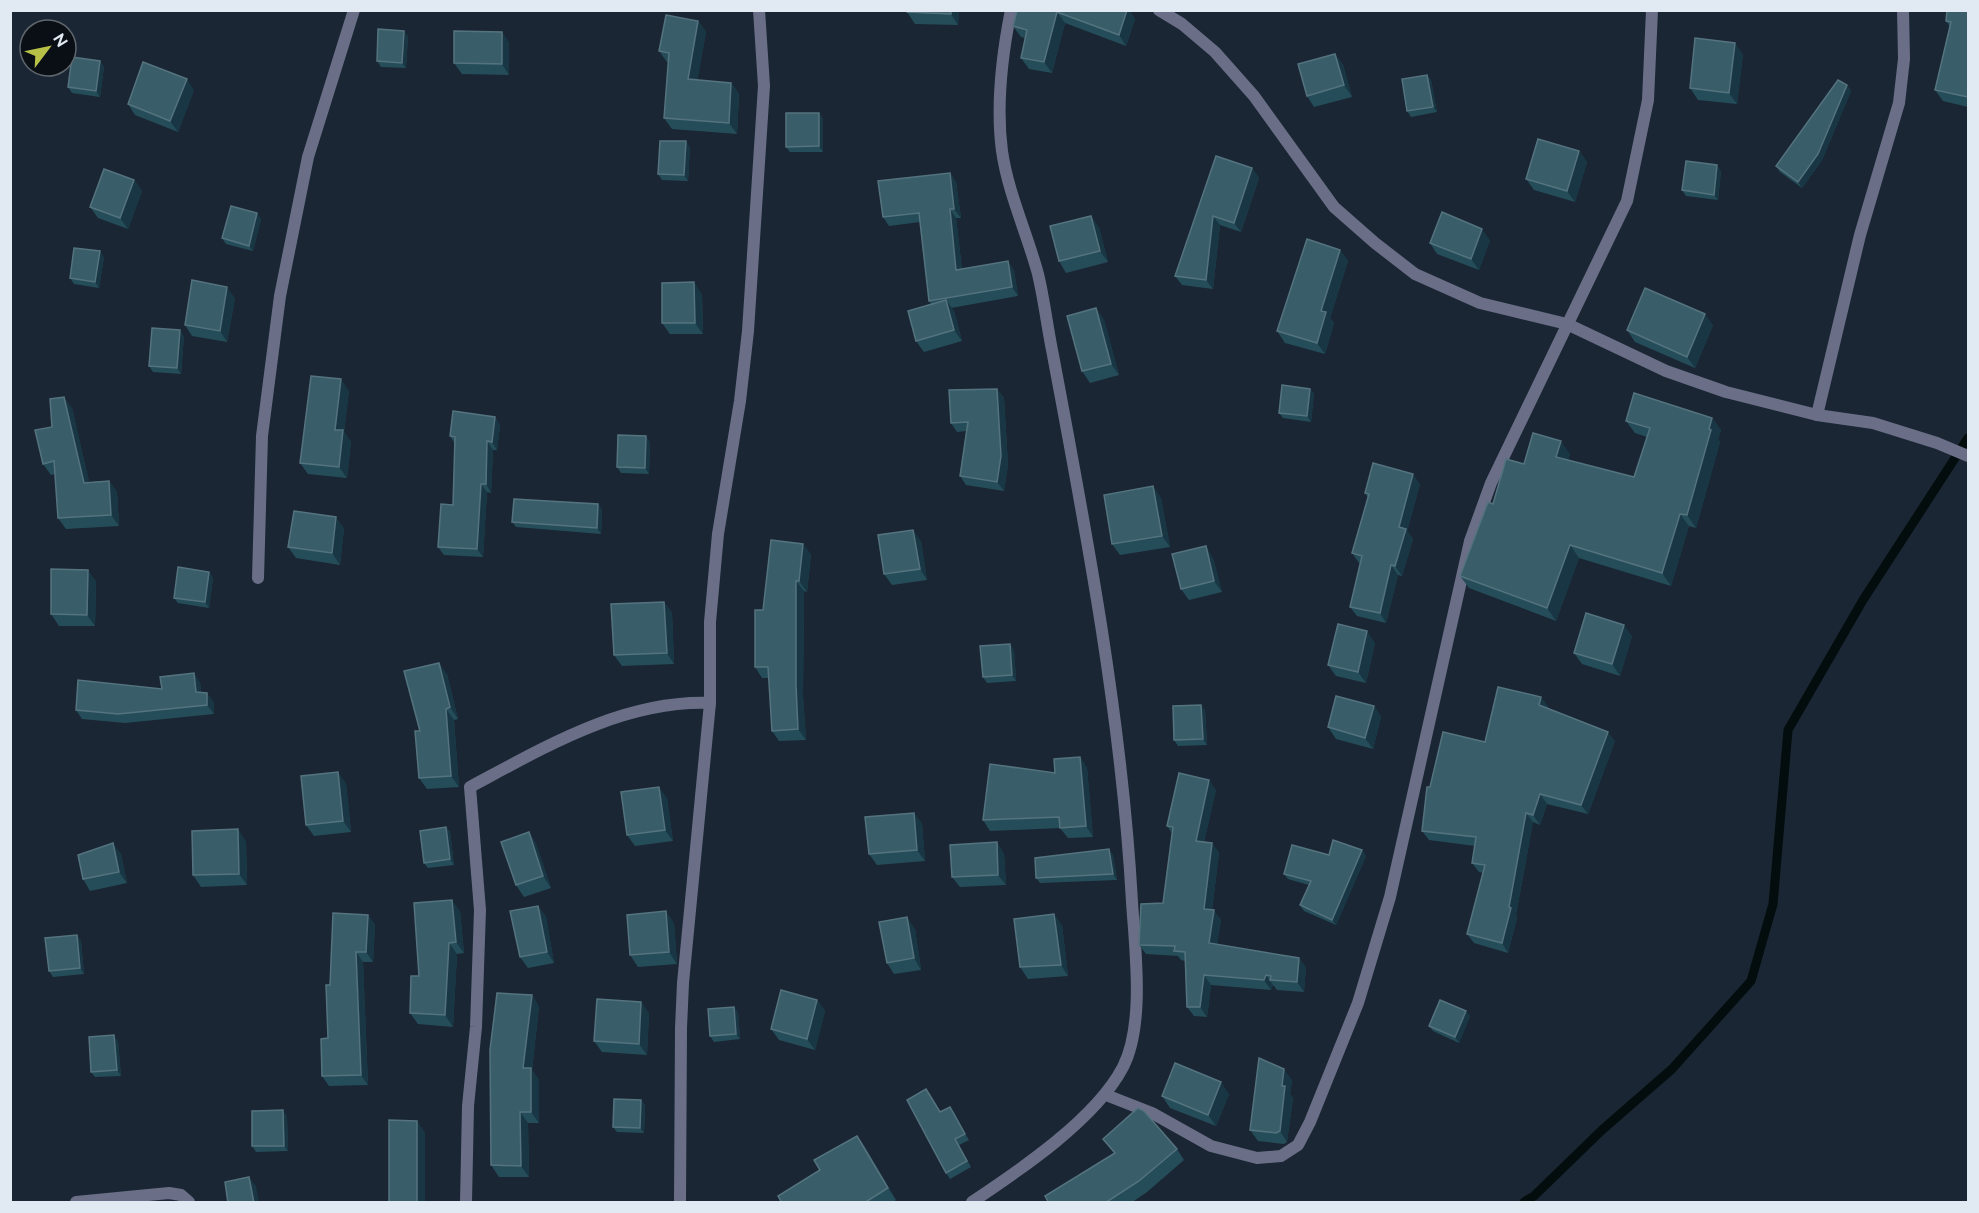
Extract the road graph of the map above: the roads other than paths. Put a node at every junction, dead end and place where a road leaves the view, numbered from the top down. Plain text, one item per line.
1 (354, 10) edge
2 (759, 10) edge
3 (1011, 10) edge
4 (1159, 10) edge
5 (1652, 10) edge
6 (1903, 10) edge
7 (1567, 324) junction
8 (1817, 415) junction
9 (1968, 456) edge
10 (258, 578) dead end
11 (710, 703) junction
12 (1106, 1095) junction
13 (76, 1203) edge
14 (189, 1203) edge
15 (466, 1203) edge
16 (680, 1203) edge
17 (972, 1203) edge

1 - 10 street
2 - 11 street
3 - 12 street
4 - 7 street
5 - 7 street
6 - 8 street
7 - 8 street
7 - 12 street
8 - 9 street
11 - 15 street
11 - 16 street
12 - 17 street
13 - 14 street

